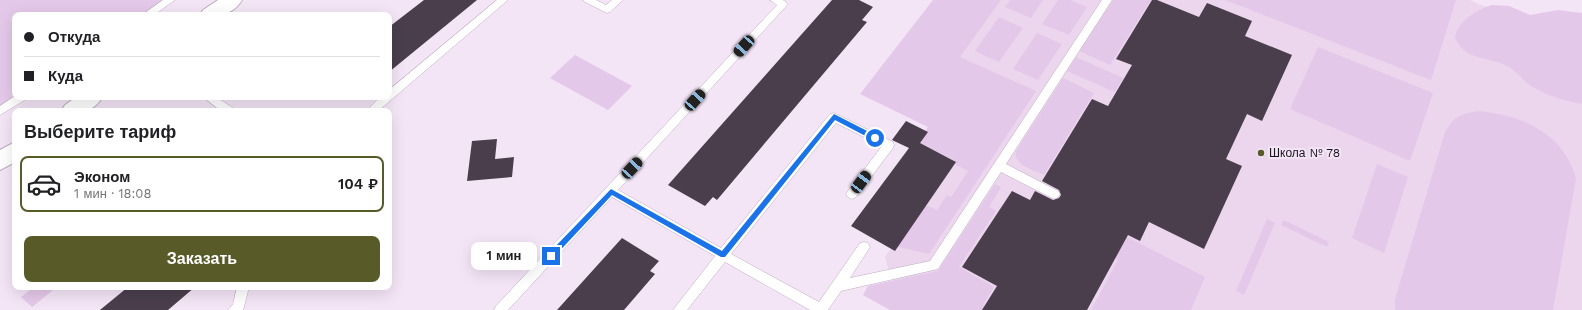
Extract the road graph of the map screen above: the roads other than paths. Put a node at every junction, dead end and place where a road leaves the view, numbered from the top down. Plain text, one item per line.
1 (170, 0) edge
2 (232, 0) edge
3 (503, 0) edge
4 (588, 0) edge
5 (618, 0) edge
6 (775, 0) edge
7 (1107, 0) edge
8 (152, 12) edge
9 (214, 12) edge
10 (392, 93) edge
11 (16, 100) edge
12 (88, 100) edge
13 (212, 100) edge
14 (383, 100) edge
15 (76, 108) edge
16 (224, 108) edge
17 (374, 108) edge
18 (0, 111) edge
19 (12, 153) edge
20 (0, 161) edge
21 (999, 166) junction
22 (611, 191) junction
23 (852, 194) dead end
24 (1054, 194) dead end
25 (864, 247) dead end
26 (723, 255) junction
27 (838, 286) junction
28 (242, 290) edge
29 (238, 309) edge
30 (500, 310) edge
31 (678, 310) edge

1 - 8 lane
2 - 9 street
3 - 10 lane
4 - 5 lane
6 - 22 lane
7 - 21 lane
11 - 18 lane
12 - 15 street
13 - 16 lane
14 - 17 lane
19 - 20 street
21 - 24 lane
21 - 27 lane
22 - 26 lane
22 - 30 lane
23 - 26 lane
25 - 27 lane
26 - 27 lane
26 - 31 lane
28 - 29 lane

